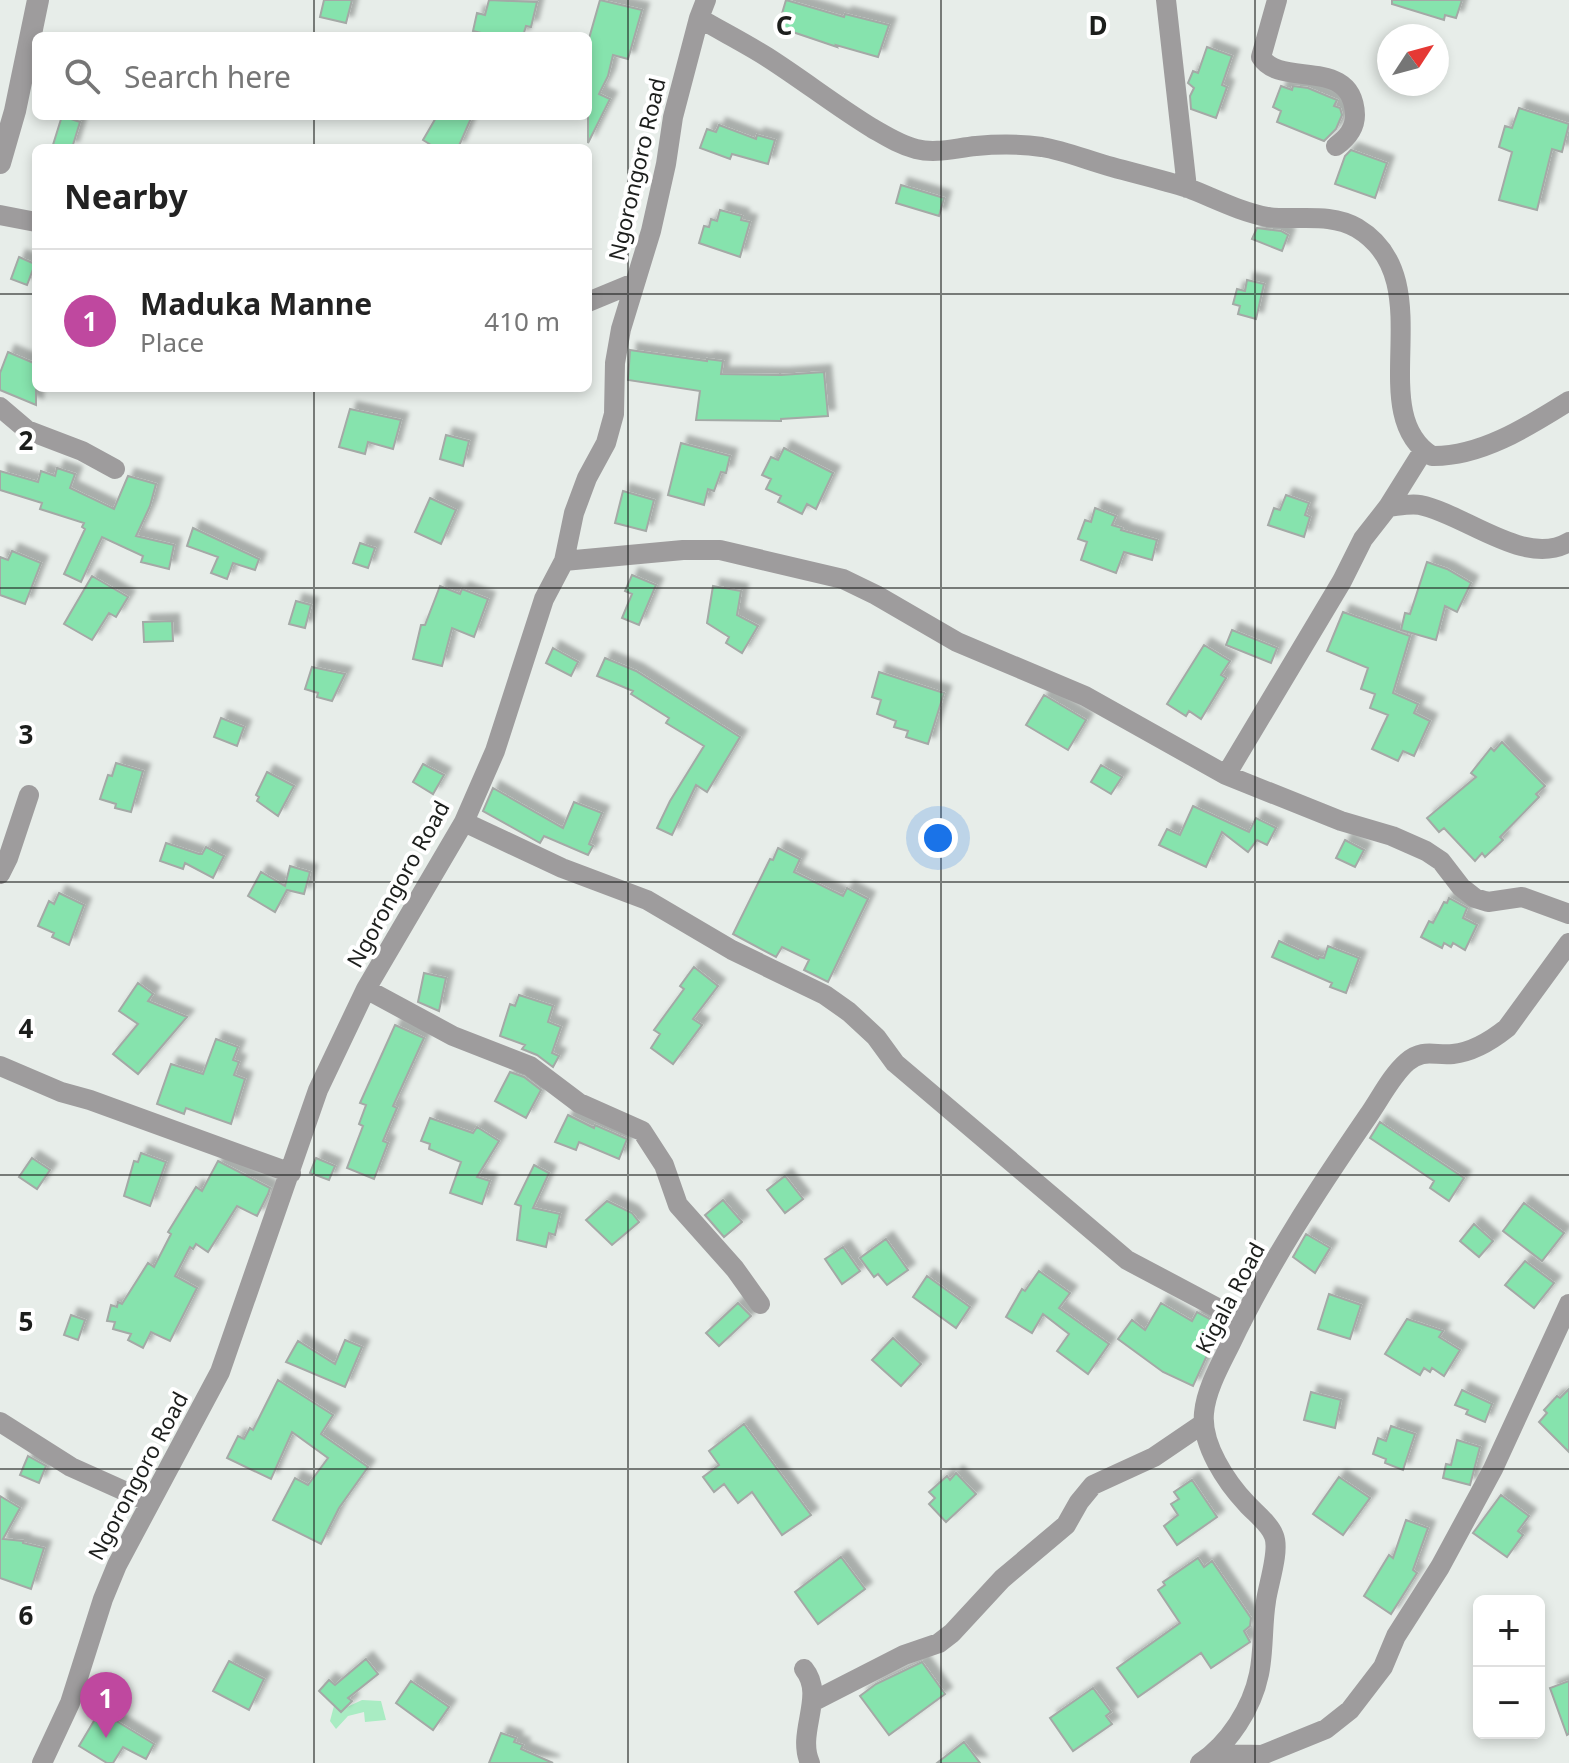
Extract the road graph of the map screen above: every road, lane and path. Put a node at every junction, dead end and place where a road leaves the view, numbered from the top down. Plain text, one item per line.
1 (38, 0) edge
2 (1166, 0) edge
3 (1277, 0) edge
4 (702, 9) edge
5 (1336, 146) dead end
6 (0, 163) edge
7 (1187, 188) junction
8 (0, 215) edge
9 (32, 221) edge
10 (634, 283) junction
11 (592, 300) edge
12 (1569, 401) edge
13 (0, 407) edge
14 (1423, 451) junction
15 (115, 469) dead end
16 (1388, 507) junction
17 (1569, 542) edge
18 (564, 561) junction
19 (1226, 775) junction
20 (29, 795) dead end
21 (464, 822) junction
22 (0, 874) edge
23 (1569, 914) edge
24 (1569, 943) edge
25 (366, 989) junction
26 (0, 1066) edge
27 (291, 1173) junction
28 (760, 1304) dead end
29 (1569, 1304) edge
30 (1242, 1321) junction
31 (0, 1422) edge
32 (1204, 1423) junction
33 (149, 1502) junction
34 (804, 1669) dead end
35 (812, 1702) junction
36 (1215, 1758) edge
37 (1267, 1759) edge
38 (42, 1763) edge
39 (810, 1763) edge

1 - 6 street
2 - 7 street
3 - 5 street
4 - 7 street
4 - 10 street, Ngorongoro Road
7 - 14 street
8 - 9 street
10 - 11 street
10 - 18 street, Ngorongoro Road
12 - 14 street
13 - 15 street
14 - 16 street
16 - 17 street
16 - 19 street
18 - 19 street
18 - 21 street, Ngorongoro Road
19 - 23 street
20 - 22 street
21 - 25 street, Ngorongoro Road
21 - 30 street
24 - 30 street, Kigala Road
25 - 27 street, Ngorongoro Road
25 - 28 street
26 - 27 street
27 - 33 street, Ngorongoro Road
29 - 37 street
30 - 32 street, Kigala Road
31 - 33 street
32 - 35 street
32 - 36 street
33 - 38 street, Ngorongoro Road
34 - 35 street
35 - 39 street
36 - 37 street

